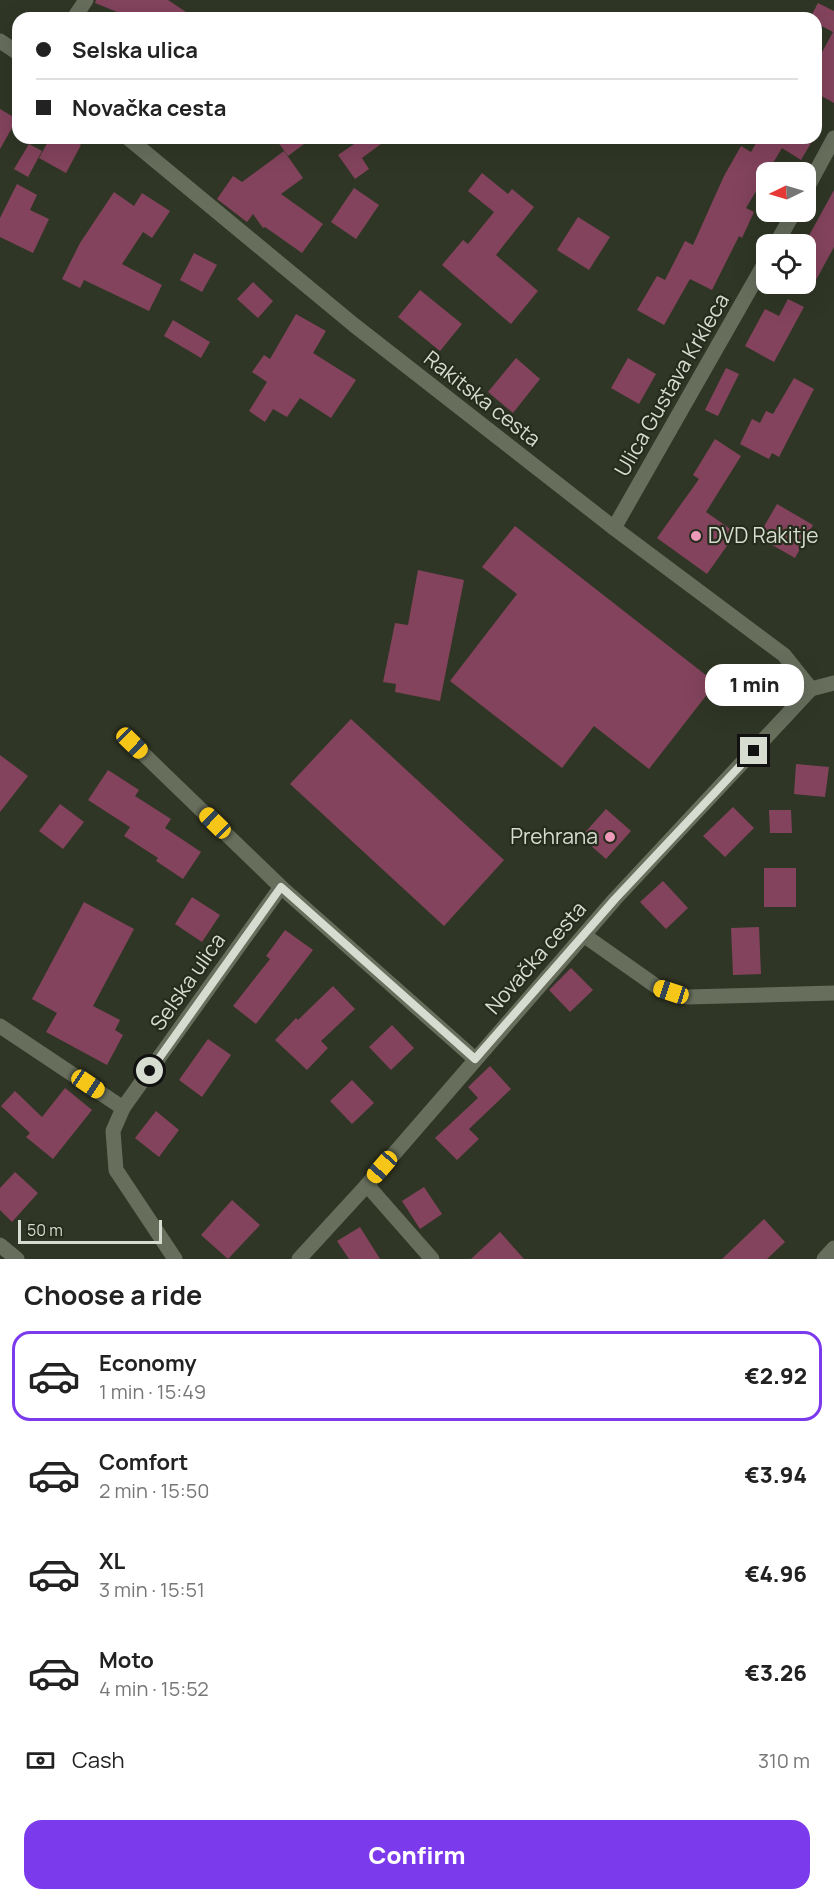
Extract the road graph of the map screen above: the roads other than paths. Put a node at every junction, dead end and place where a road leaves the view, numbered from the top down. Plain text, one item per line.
1 (834, 138) edge
2 (135, 144) edge
3 (816, 171) edge
4 (756, 279) edge
5 (614, 528) junction
6 (834, 683) edge
7 (811, 689) junction
8 (132, 743) dead end
9 (281, 887) junction
10 (585, 936) junction
11 (834, 993) edge
12 (0, 1026) edge
13 (475, 1059) junction
14 (123, 1108) junction
15 (367, 1185) junction
16 (0, 1245) edge
17 (834, 1248) edge
18 (17, 1259) edge
19 (175, 1259) edge
20 (299, 1259) edge
21 (432, 1259) edge
22 (824, 1259) edge

1 - 3 street
2 - 5 street, Rakitska cesta
4 - 5 street, Ulica Gustava Krkleca
5 - 7 street, Rakitska cesta
6 - 7 street
7 - 10 street, Novačka cesta
8 - 9 street
9 - 13 street
9 - 14 street, Selska ulica
10 - 11 street
10 - 13 street, Novačka cesta
12 - 14 street
13 - 15 street, Novačka cesta
14 - 19 street, Selska ulica
15 - 20 street, Novačka cesta
15 - 21 street
16 - 18 street
17 - 22 street

